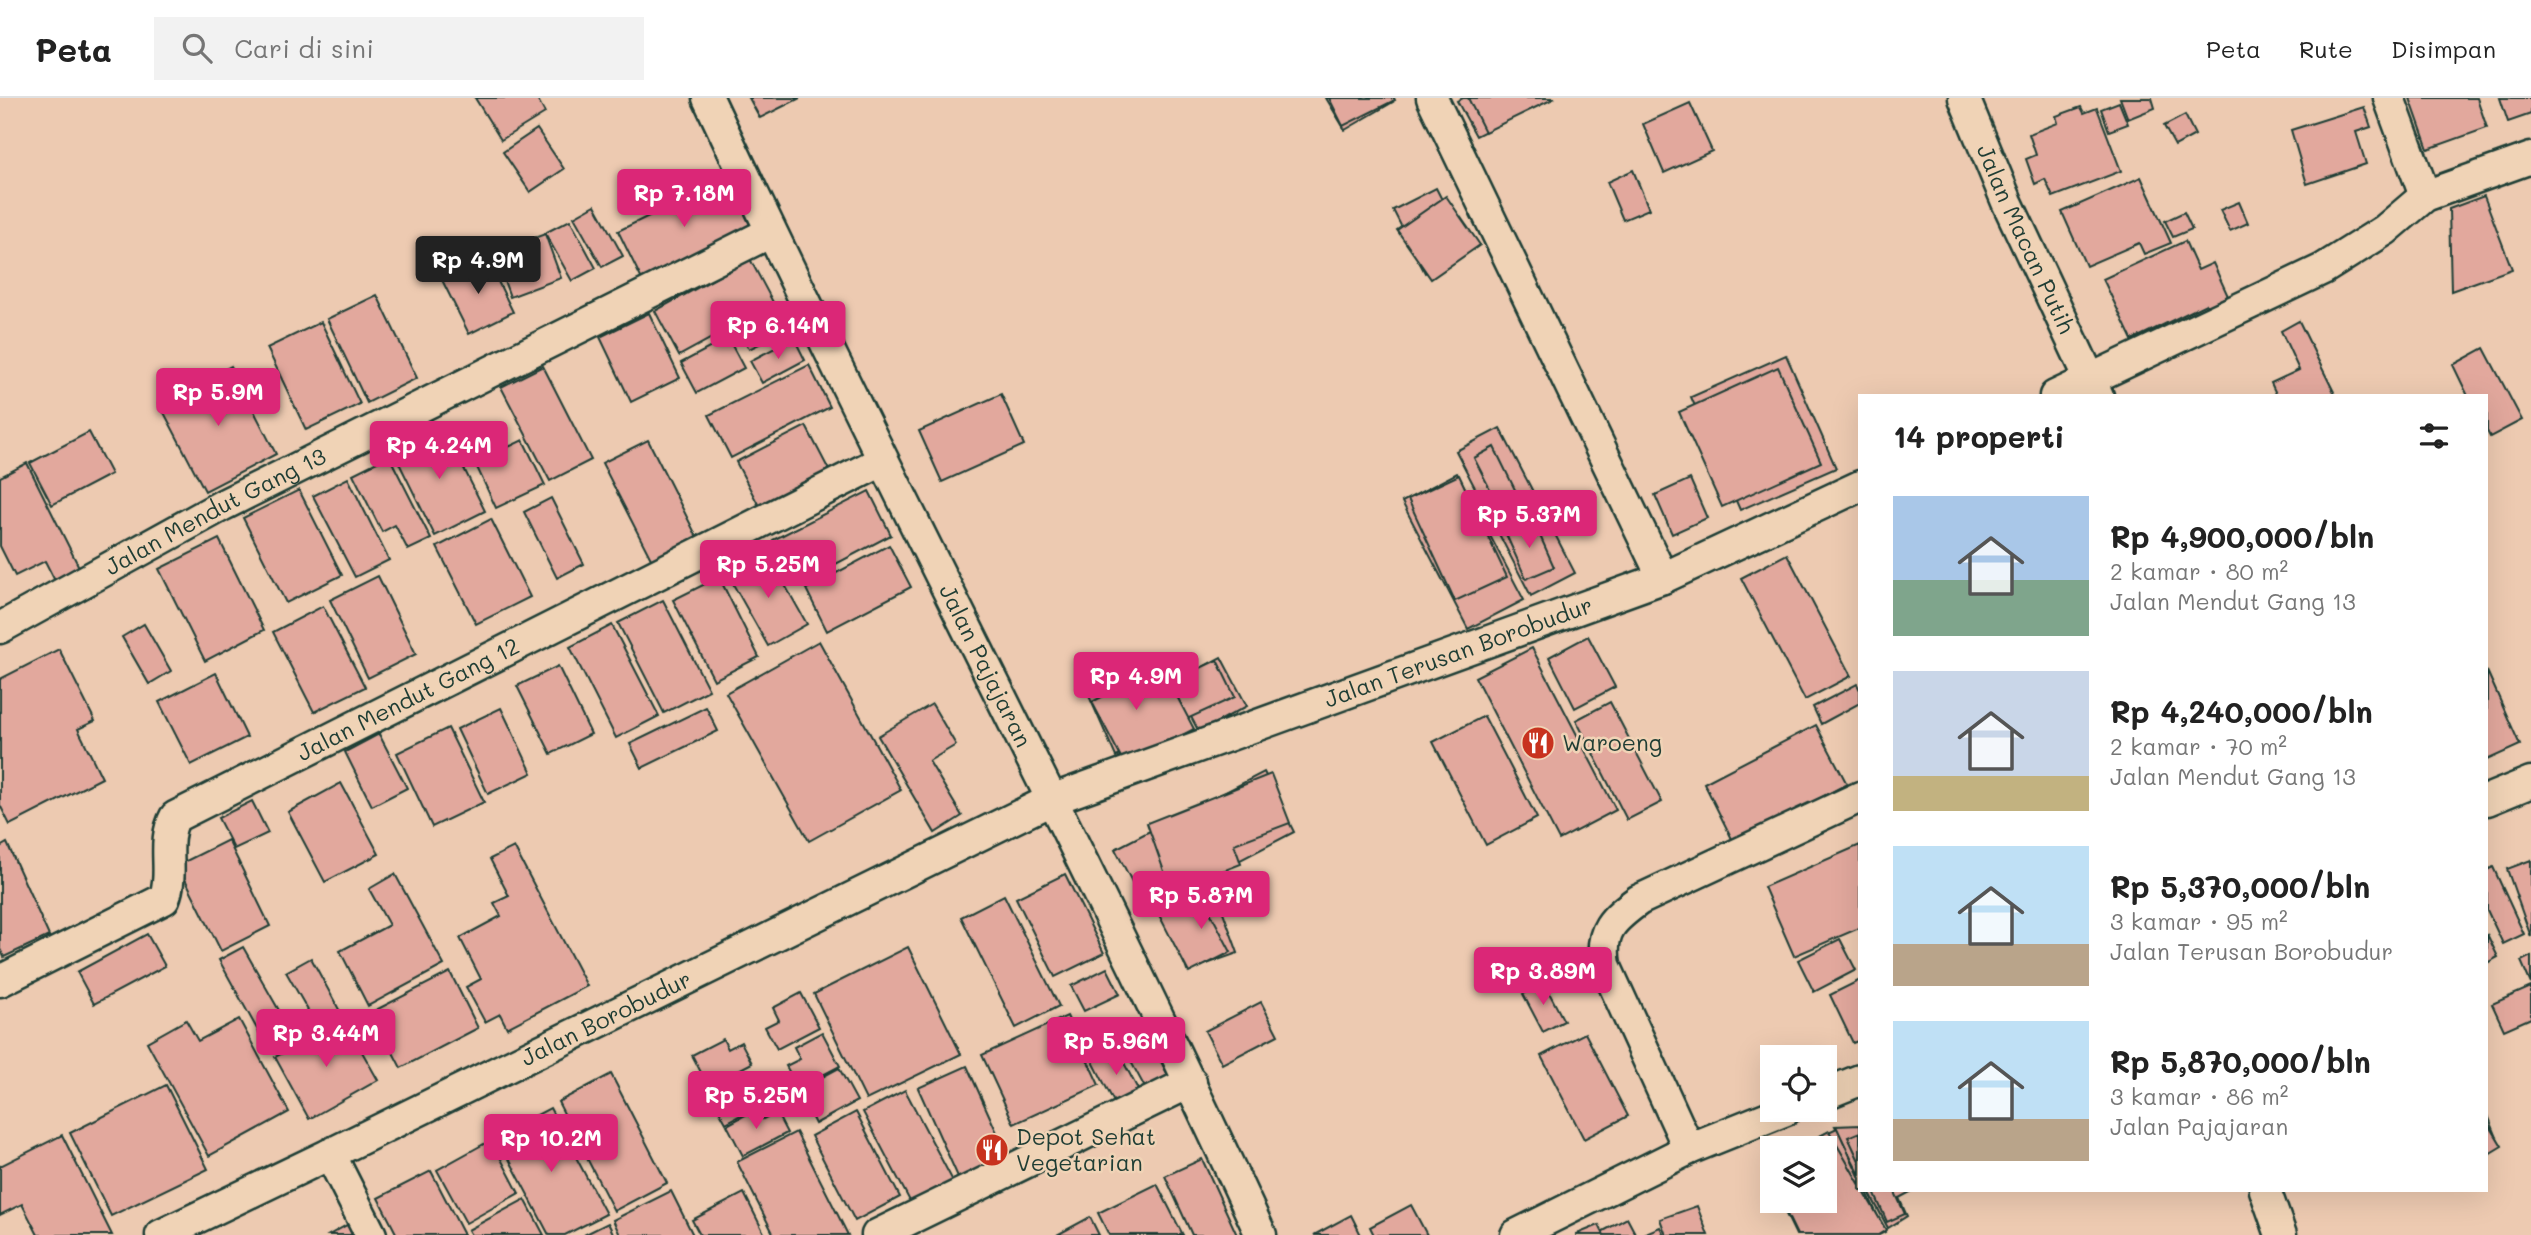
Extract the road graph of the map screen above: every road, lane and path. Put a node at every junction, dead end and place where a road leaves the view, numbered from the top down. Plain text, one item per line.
1 (709, 98) edge
2 (1432, 98) edge
3 (1964, 98) edge
4 (2389, 98) edge
5 (2531, 158) edge
6 (2425, 196) junction
7 (771, 232) junction
8 (2094, 387) edge
9 (2064, 394) edge
10 (882, 461) junction
11 (1858, 487) edge
12 (1663, 578) junction
13 (0, 628) edge
14 (2531, 782) edge
15 (1858, 798) edge
16 (1051, 800) junction
17 (2488, 800) edge
18 (0, 981) edge
19 (1858, 1081) edge
20 (1191, 1082) junction
21 (1837, 1089) edge
22 (1760, 1120) edge
23 (1689, 1149) junction
24 (330, 1154) junction
25 (2266, 1192) edge
26 (161, 1235) edge
27 (371, 1235) edge
28 (877, 1235) edge
29 (1261, 1235) edge
30 (1516, 1235) edge
31 (2281, 1235) edge

1 - 7 street, Jalan Pajajaran
2 - 12 street
3 - 8 street, Jalan Macan Putih
4 - 6 street
5 - 6 street
6 - 8 street
7 - 10 street, Jalan Pajajaran
7 - 13 street, Jalan Mendut Gang 13
8 - 9 street
10 - 16 street, Jalan Pajajaran
10 - 18 street, Jalan Mendut Gang 12
11 - 12 street, Jalan Terusan Borobudur
12 - 16 street, Jalan Terusan Borobudur
14 - 17 street
15 - 23 street
16 - 20 street, Jalan Pajajaran
16 - 24 street, Jalan Borobudur
19 - 21 street
20 - 28 street
20 - 29 street, Jalan Pajajaran
22 - 23 street
23 - 30 street
24 - 26 street, Jalan Borobudur
24 - 27 street
25 - 31 street

